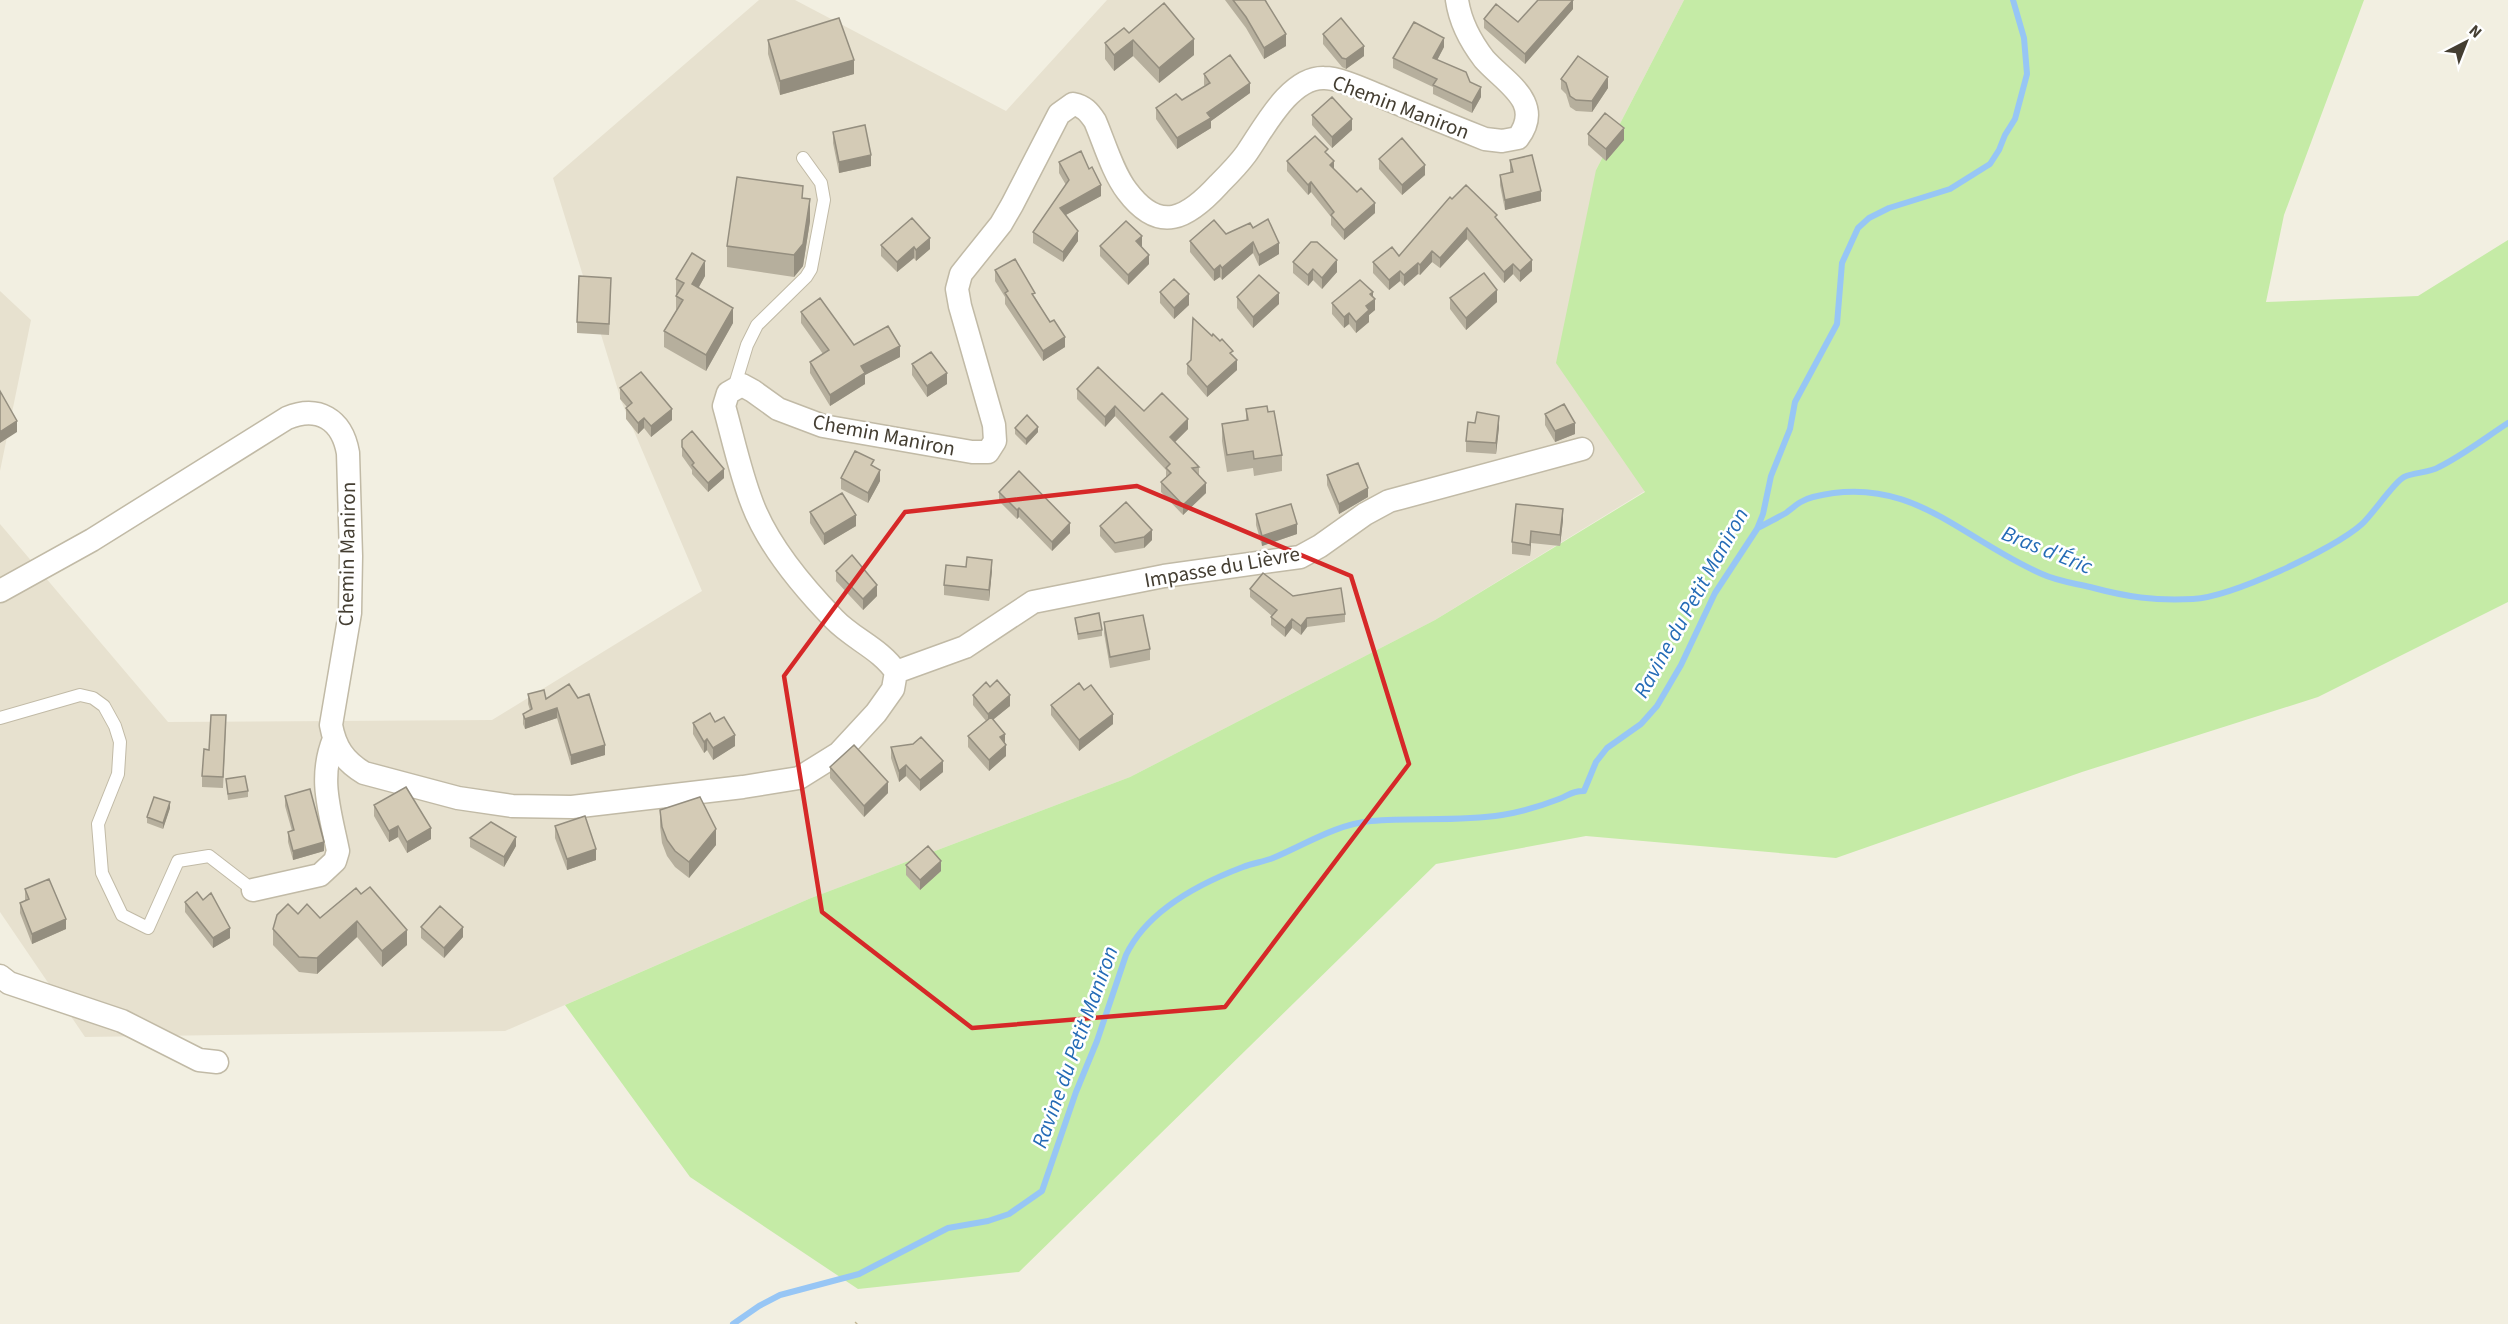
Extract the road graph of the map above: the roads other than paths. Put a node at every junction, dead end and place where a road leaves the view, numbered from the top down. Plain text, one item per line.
1 (1457, 0) edge
2 (803, 158) dead end
3 (734, 388) junction
4 (1582, 449) dead end
5 (0, 591) edge
6 (896, 672) junction
7 (0, 718) edge
8 (334, 739) junction
9 (253, 890) joint
10 (0, 975) edge
11 (217, 1062) dead end

1 - 3 street, Chemin Maniron
2 - 3 lane
3 - 6 street
4 - 6 street, Impasse du Lièvre
5 - 8 street, Chemin Maniron
6 - 8 street
7 - 9 lane
8 - 9 street
10 - 11 street

